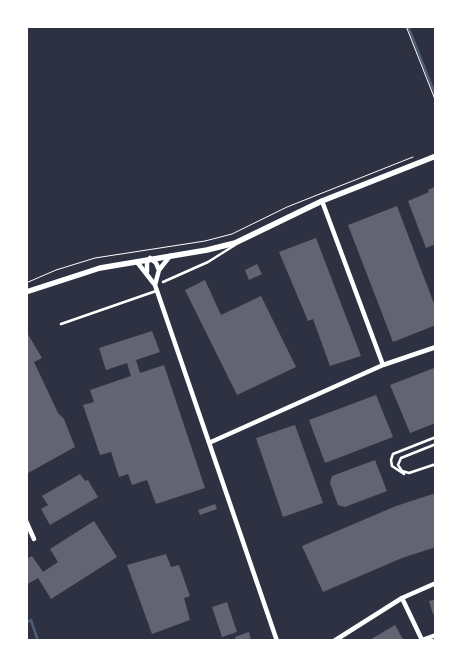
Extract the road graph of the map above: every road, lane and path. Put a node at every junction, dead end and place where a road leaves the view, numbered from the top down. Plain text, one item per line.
1 (406, 26) edge
2 (436, 102) edge
3 (417, 155) dead end
4 (436, 156) edge
5 (322, 201) junction
6 (243, 240) junction
7 (171, 255) junction
8 (150, 258) junction
9 (133, 261) junction
10 (159, 270) junction
11 (148, 275) junction
12 (163, 282) dead end
13 (26, 283) edge
14 (155, 285) junction
15 (157, 291) junction
16 (26, 292) edge
17 (61, 324) dead end
18 (436, 347) edge
19 (383, 365) junction
20 (436, 437) edge
21 (210, 442) junction
22 (436, 444) edge
23 (436, 464) edge
24 (411, 473) junction
25 (26, 521) edge
26 (34, 539) dead end
27 (436, 583) edge
28 (402, 598) junction
29 (436, 635) edge
30 (277, 641) edge
31 (334, 641) edge

1 - 2 path
3 - 13 path
4 - 5 street
5 - 6 street
5 - 19 street
6 - 7 street
6 - 12 lane
7 - 8 street
7 - 10 street
8 - 9 street
8 - 10 street
8 - 11 street
9 - 11 street
9 - 16 street
10 - 14 street
11 - 14 street
14 - 15 street
15 - 17 lane
15 - 21 street
18 - 19 street
19 - 21 street
20 - 24 lane
21 - 30 street
22 - 24 lane
23 - 24 lane
25 - 26 street
27 - 28 street
28 - 29 street
28 - 31 street

